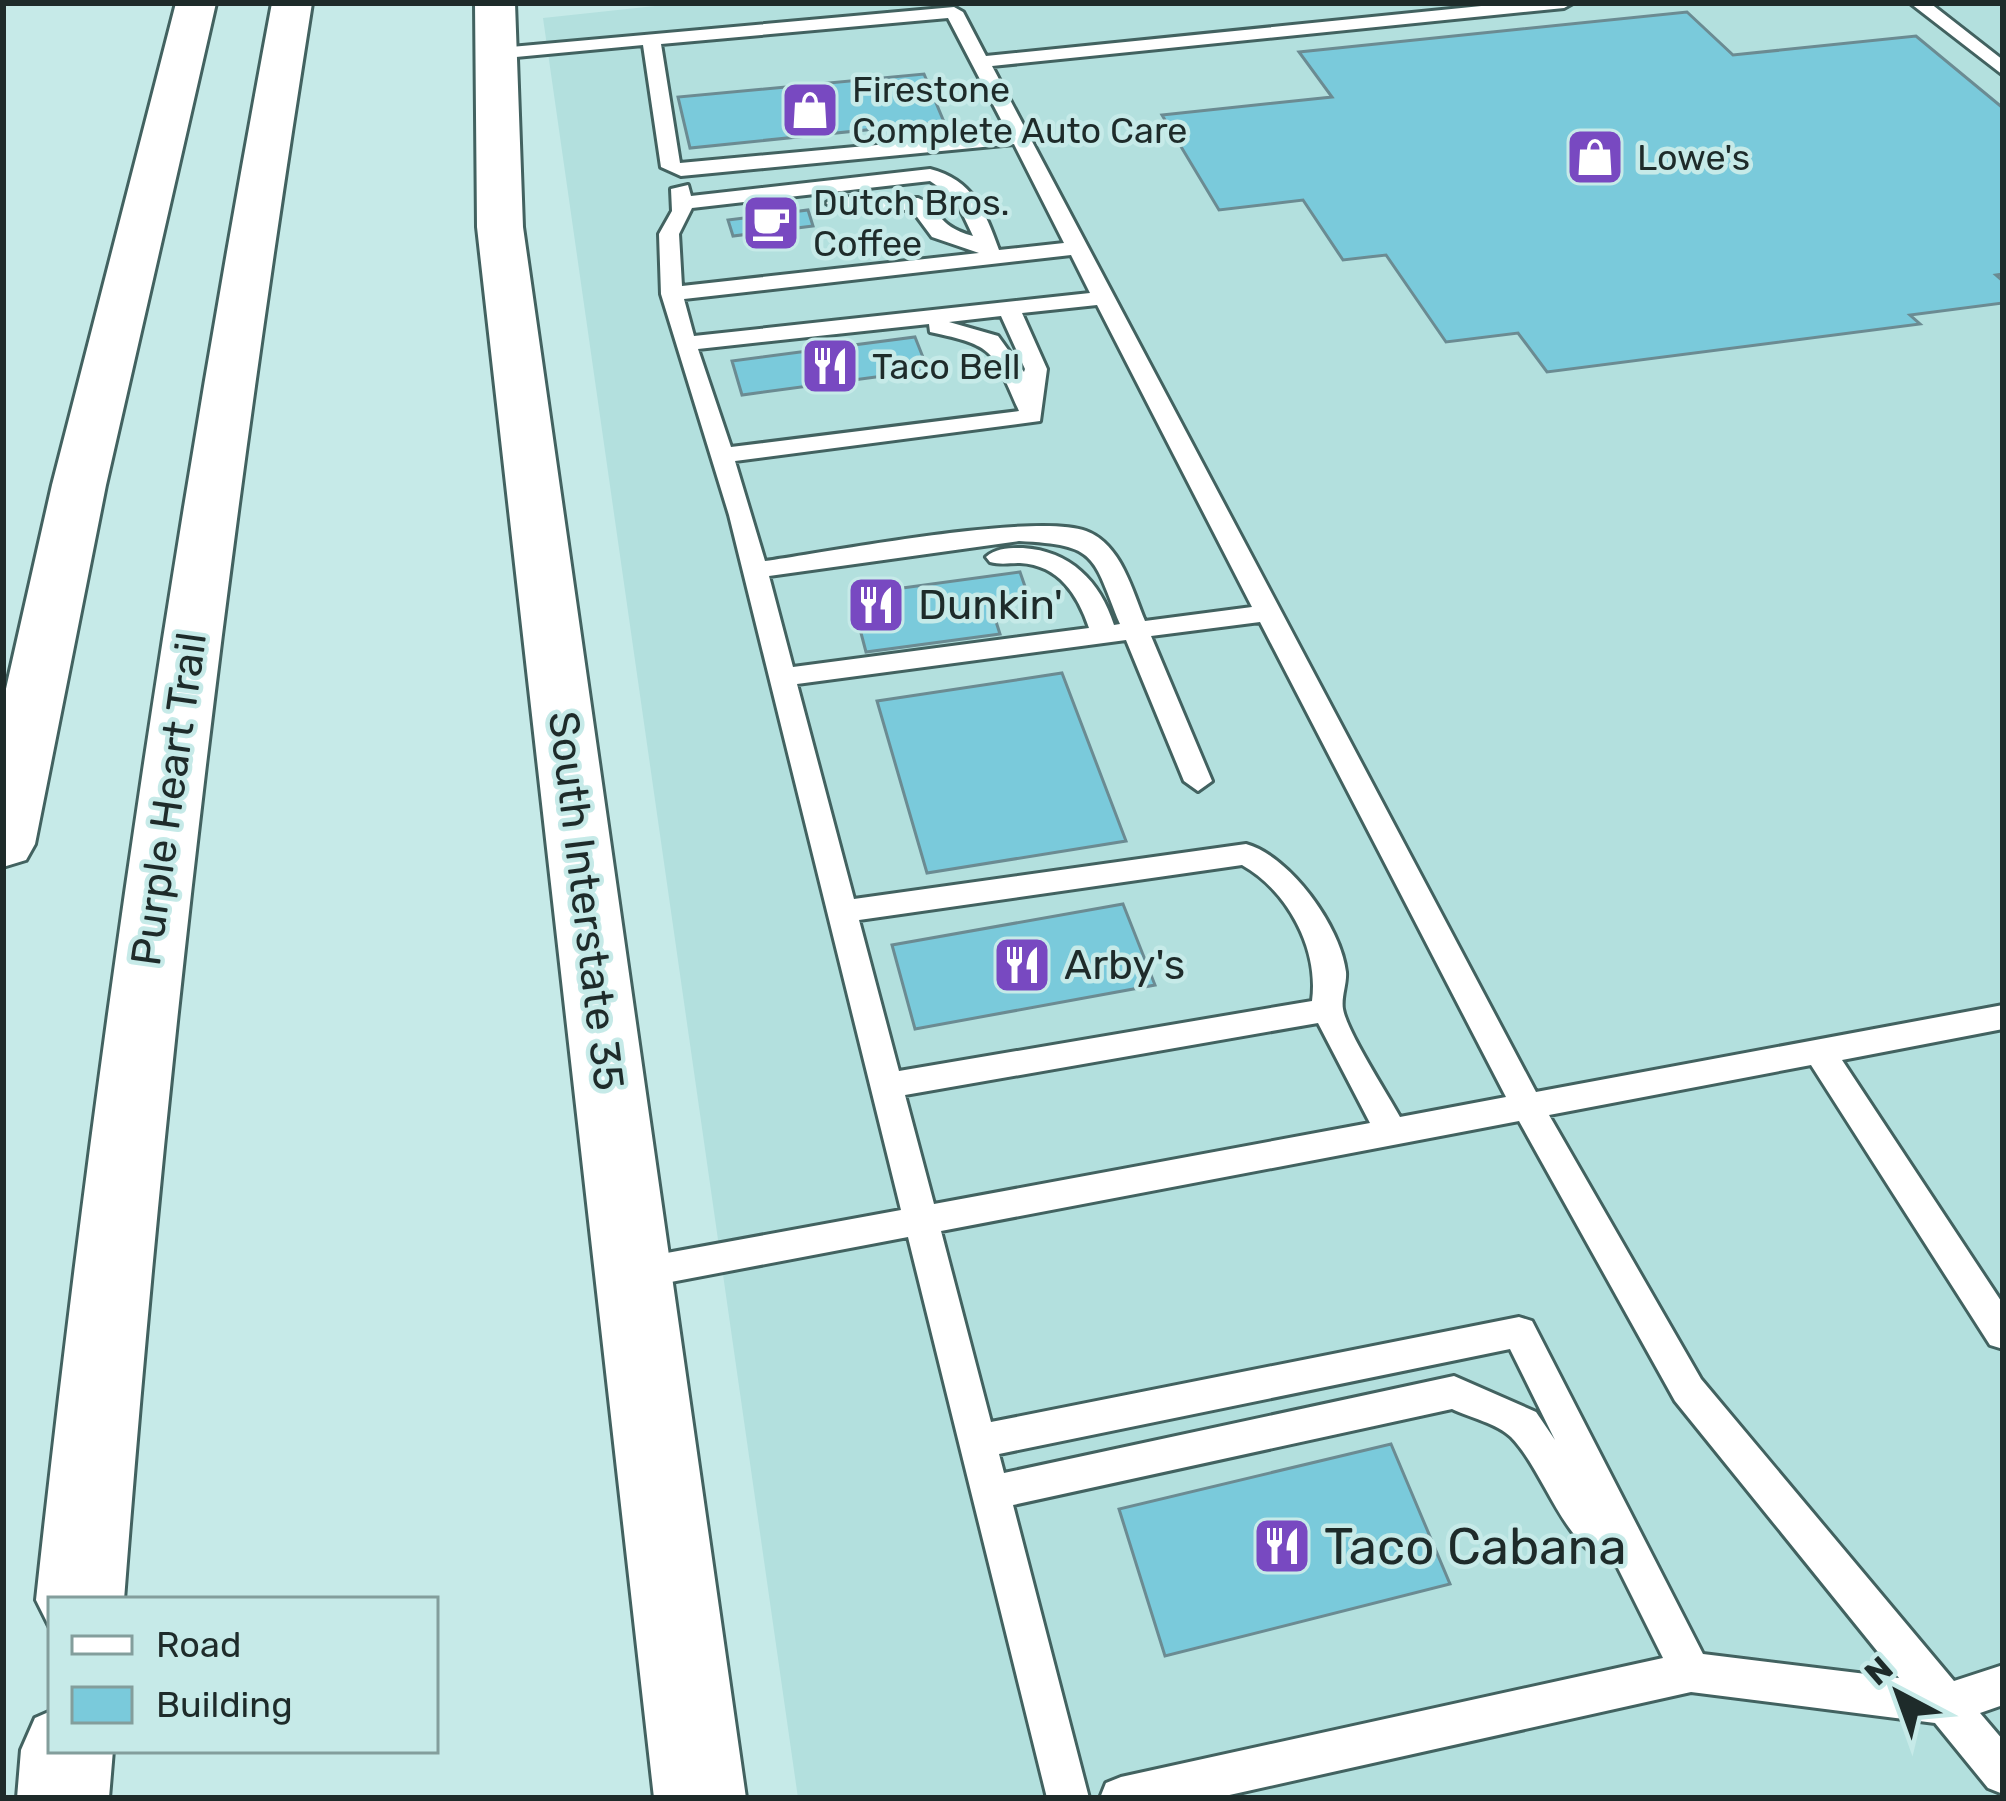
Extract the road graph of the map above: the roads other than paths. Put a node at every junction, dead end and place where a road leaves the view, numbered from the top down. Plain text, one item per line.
1 (196, 3) edge
2 (292, 3) edge
3 (1564, 3) edge
4 (1919, 3) edge
5 (496, 28) edge
6 (651, 41) junction
7 (980, 62) junction
8 (2003, 69) edge
9 (1019, 137) junction
10 (681, 170) junction
11 (746, 198) junction
12 (682, 203) junction
13 (1075, 248) junction
14 (989, 252) junction
15 (672, 293) junction
16 (1102, 298) junction
17 (1010, 308) junction
18 (687, 350) junction
19 (1032, 416) junction
20 (720, 456) junction
21 (757, 580) junction
22 (1265, 613) junction
23 (1136, 631) junction
24 (1104, 635) junction
25 (782, 676) junction
26 (1198, 781) dead end
27 (3, 844) edge
28 (842, 912) junction
29 (1327, 1010) junction
30 (2003, 1017) edge
31 (1819, 1052) junction
32 (886, 1086) junction
33 (1527, 1106) junction
34 (1391, 1132) junction
35 (920, 1220) junction
36 (634, 1274) junction
37 (2003, 1334) edge
38 (977, 1442) junction
39 (990, 1492) junction
40 (1644, 1580) junction
41 (80, 1597) edge
42 (1691, 1672) junction
43 (2003, 1685) edge
44 (1946, 1704) junction
45 (67, 1753) edge
46 (2003, 1773) edge
47 (63, 1798) edge
48 (700, 1798) edge
49 (1068, 1798) edge
50 (1121, 1798) edge

1 - 27 main road
2 - 41 main road, Purple Heart Trail
3 - 7 lane
4 - 8 lane
5 - 6 lane
5 - 36 main road, South Interstate 35
6 - 7 lane
6 - 10 lane
7 - 9 lane
9 - 10 lane
9 - 13 lane
10 - 12 lane
11 - 12 lane
11 - 14 lane
11 - 14 lane
12 - 15 lane
13 - 14 lane
13 - 16 lane
14 - 15 lane
15 - 18 lane
16 - 17 lane
16 - 22 lane
17 - 18 lane
17 - 19 lane
18 - 19 lane
18 - 20 lane
19 - 20 lane
20 - 21 lane
21 - 23 lane
21 - 24 lane
21 - 25 lane
22 - 23 lane
22 - 33 lane
23 - 24 lane
23 - 26 lane
24 - 25 lane
25 - 28 lane
28 - 29 lane
28 - 32 lane
29 - 32 lane
29 - 34 lane
30 - 31 lane
31 - 33 lane
31 - 37 lane
32 - 35 lane
33 - 34 lane
33 - 44 lane
34 - 35 lane
35 - 36 lane
35 - 38 lane
36 - 48 main road, South Interstate 35
38 - 39 lane
38 - 40 lane
39 - 40 lane
39 - 49 lane
40 - 42 lane
42 - 44 lane
42 - 50 lane
43 - 44 lane
44 - 46 lane
45 - 47 main road

